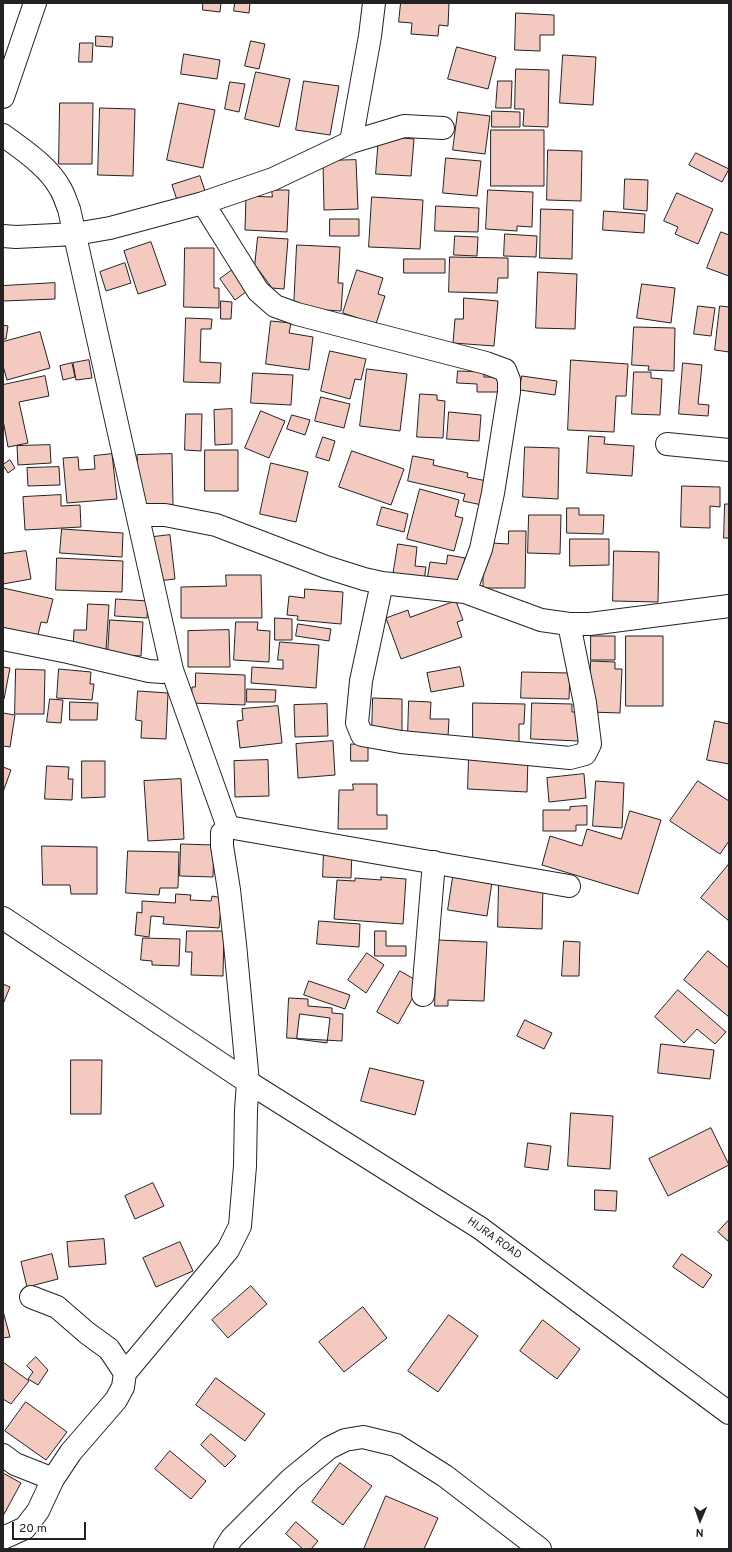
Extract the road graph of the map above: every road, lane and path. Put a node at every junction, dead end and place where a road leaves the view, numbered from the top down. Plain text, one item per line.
1 (35, 3) edge
2 (374, 3) edge
3 (3, 97) edge
4 (443, 128) dead end
5 (3, 135) edge
6 (351, 142) junction
7 (203, 203) junction
8 (75, 234) junction
9 (3, 236) edge
10 (667, 444) dead end
11 (729, 450) edge
12 (138, 515) junction
13 (382, 583) junction
14 (465, 592) junction
15 (729, 606) edge
16 (569, 624) junction
17 (3, 639) edge
18 (172, 670) junction
19 (228, 827) junction
20 (434, 862) junction
21 (569, 886) dead end
22 (3, 918) edge
23 (423, 995) dead end
24 (248, 1082) junction
25 (32, 1298) dead end
26 (125, 1373) junction
27 (729, 1413) edge
28 (3, 1455) edge
29 (53, 1479) junction
30 (3, 1538) edge
31 (225, 1549) edge
32 (540, 1549) edge

1 - 3 street
2 - 6 street
4 - 6 street
5 - 8 street
6 - 7 street
7 - 8 street
7 - 14 street
8 - 9 street
8 - 12 street
10 - 11 street
12 - 13 street
12 - 18 street
13 - 14 street
13 - 16 street
14 - 16 street
15 - 16 street
17 - 18 street
18 - 19 street
19 - 20 street
19 - 24 street
20 - 21 street
20 - 23 street
22 - 24 street, HIJRA ROAD
24 - 26 street
24 - 27 street, HIJRA ROAD
25 - 26 street
26 - 29 street
28 - 29 street
29 - 30 street
31 - 32 street

